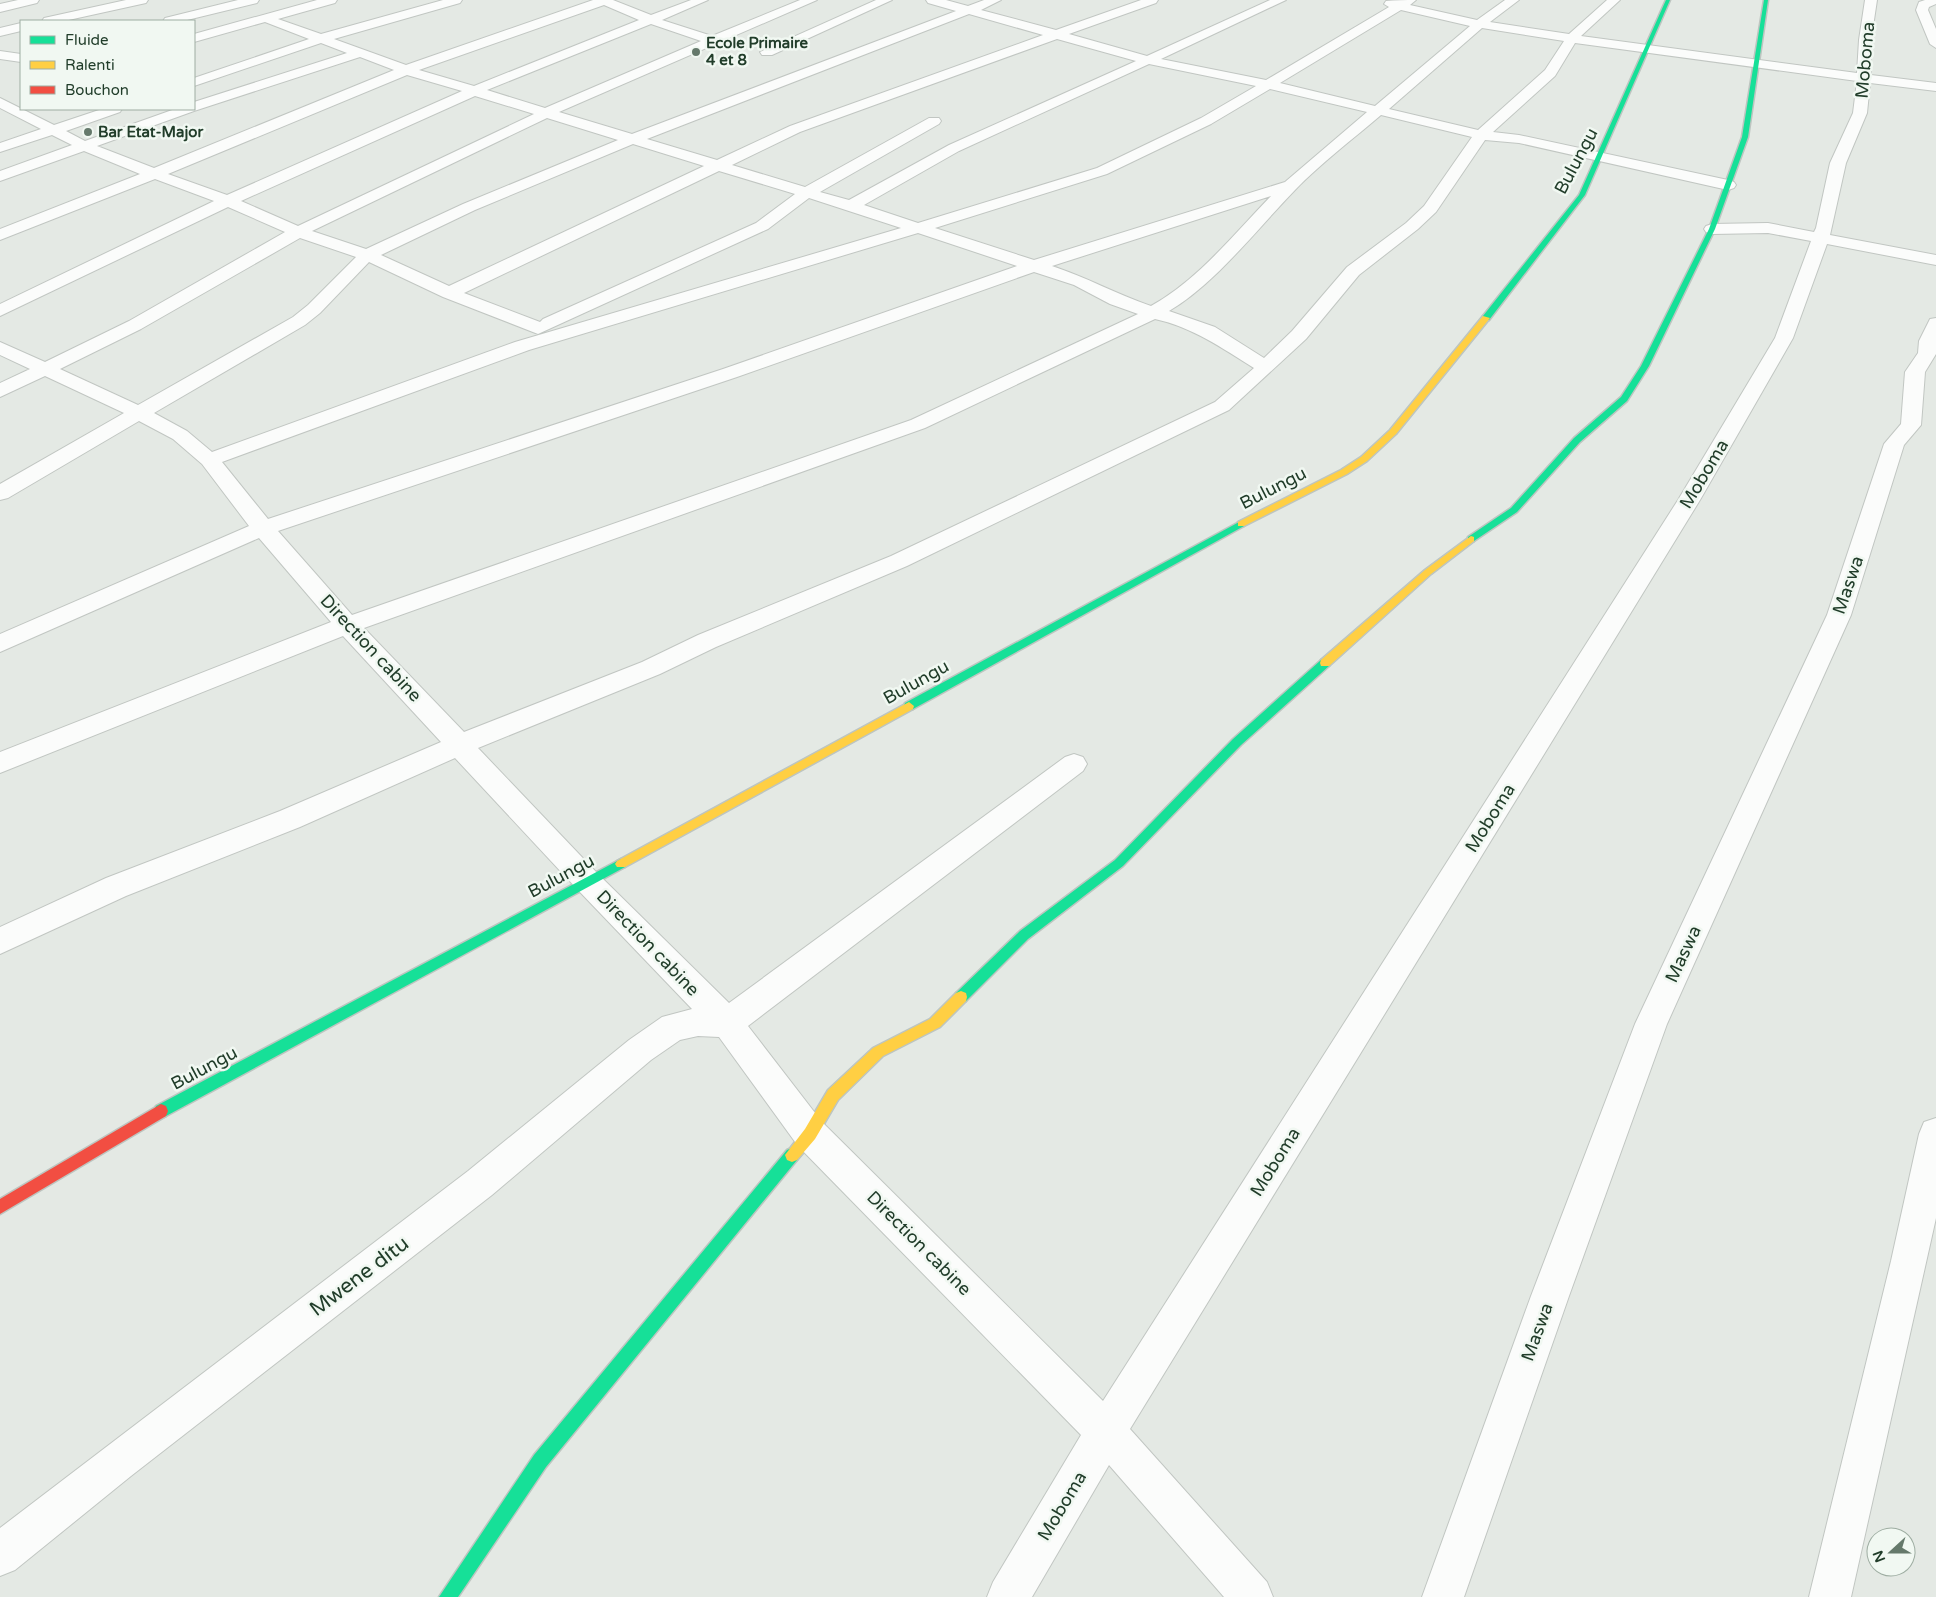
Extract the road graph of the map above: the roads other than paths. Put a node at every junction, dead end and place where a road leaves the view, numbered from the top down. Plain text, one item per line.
1 (33, 0) edge
2 (79, 0) edge
3 (142, 0) edge
4 (253, 0) edge
5 (331, 0) edge
6 (456, 0) edge
7 (604, 0) edge
8 (702, 0) edge
9 (811, 0) edge
10 (886, 0) edge
11 (932, 0) edge
12 (996, 0) edge
13 (1152, 0) edge
14 (1280, 0) edge
15 (1374, 0) edge
16 (1513, 0) edge
17 (1614, 0) edge
18 (1668, 0) edge
19 (1766, 0) edge
20 (1871, 0) edge
21 (1936, 0) edge
22 (1405, 3) edge
23 (0, 8) edge
24 (970, 10) junction
25 (93, 11) junction
26 (265, 18) junction
27 (52, 20) edge
28 (105, 20) edge
29 (173, 20) edge
30 (651, 20) junction
31 (1479, 24) junction
32 (20, 27) edge
33 (0, 32) edge
34 (1061, 35) junction
35 (1574, 37) junction
36 (195, 38) edge
37 (323, 38) junction
38 (712, 40) junction
39 (1936, 44) edge
40 (1647, 50) junction
41 (360, 52) junction
42 (767, 52) dead end
43 (1, 54) edge
44 (20, 58) edge
45 (1148, 60) junction
46 (1756, 65) junction
47 (406, 70) junction
48 (1864, 78) junction
49 (195, 80) edge
50 (1267, 84) junction
51 (1936, 87) edge
52 (474, 91) junction
53 (234, 94) junction
54 (2, 96) edge
55 (195, 107) edge
56 (20, 108) edge
57 (23, 110) edge
58 (112, 110) edge
59 (185, 110) edge
60 (1378, 111) junction
61 (546, 113) junction
62 (934, 121) dead end
63 (53, 130) junction
64 (1481, 134) junction
65 (630, 140) junction
66 (84, 146) junction
67 (0, 148) edge
68 (1599, 158) junction
69 (720, 166) junction
70 (154, 174) junction
71 (0, 176) edge
72 (1291, 185) junction
73 (1728, 185) junction
74 (806, 193) junction
75 (228, 201) junction
76 (851, 206) junction
77 (916, 228) junction
78 (1712, 229) junction
79 (298, 232) junction
80 (0, 235) edge
81 (1821, 238) junction
82 (367, 255) junction
83 (1936, 260) edge
84 (1034, 266) junction
85 (449, 293) junction
86 (0, 311) edge
87 (1152, 313) junction
88 (1936, 323) edge
89 (538, 328) junction
90 (522, 346) junction
91 (0, 348) edge
92 (1266, 367) junction
93 (45, 369) junction
94 (0, 391) edge
95 (139, 413) junction
96 (209, 460) junction
97 (0, 493) edge
98 (263, 528) junction
99 (347, 625) junction
100 (0, 644) edge
101 (461, 744) junction
102 (0, 763) edge
103 (1074, 764) dead end
104 (588, 882) junction
105 (0, 941) edge
106 (727, 1023) junction
107 (810, 1134) junction
108 (1936, 1134) edge
109 (0, 1207) edge
110 (1106, 1432) junction
111 (0, 1555) edge
112 (448, 1597) edge
113 (1008, 1597) edge
114 (1252, 1597) edge
115 (1443, 1597) edge
116 (1830, 1597) edge

1 - 23 street
2 - 25 street
3 - 25 street
4 - 29 street
5 - 26 street
6 - 37 street
7 - 30 street
7 - 47 street
8 - 30 street
9 - 38 street
10 - 42 street
11 - 24 street
12 - 24 street
13 - 34 street
14 - 45 street
15 - 22 street
16 - 31 street
17 - 35 street
18 - 40 street, Bulungu
19 - 46 street
20 - 48 street, Moboma
21 - 39 street
22 - 31 street
22 - 50 street
24 - 34 street
24 - 65 street
25 - 27 street
25 - 28 street
26 - 36 street
26 - 37 street
30 - 38 street
30 - 52 street
31 - 35 street
31 - 60 street
32 - 33 street
34 - 45 street
34 - 69 street
35 - 40 street
35 - 64 street
37 - 41 street
37 - 49 street
38 - 61 street
40 - 46 street
40 - 68 street, Bulungu
41 - 47 street
41 - 53 street
43 - 44 street
45 - 50 street
45 - 76 street
46 - 48 street
46 - 73 street
47 - 52 street
47 - 70 street
48 - 51 street
48 - 81 street, Moboma
49 - 53 street
50 - 60 street
50 - 77 street
52 - 61 street
52 - 75 street
53 - 55 street
54 - 56 street
57 - 63 street
58 - 63 street
59 - 66 street
60 - 64 street
60 - 72 street
61 - 65 street
61 - 79 street
62 - 74 street
63 - 66 street
63 - 67 street
64 - 68 street
64 - 92 street
65 - 69 street
65 - 82 street
66 - 70 street
66 - 71 street
68 - 73 street
68 - 104 street, Bulungu
69 - 74 street
69 - 85 street
70 - 75 street
70 - 80 street
72 - 84 street
72 - 87 street
73 - 78 street
74 - 76 street
74 - 89 street
75 - 79 street
75 - 86 street
76 - 77 street
77 - 84 street
77 - 90 street
78 - 81 street
78 - 107 street
79 - 82 street
79 - 93 street
81 - 83 street
81 - 110 street, Moboma
82 - 85 street
82 - 95 street
84 - 87 street
84 - 98 street
85 - 89 street
87 - 92 street
87 - 99 street
88 - 115 street, Maswa
89 - 90 street
90 - 96 street
91 - 93 street, Direction cabine
92 - 101 street
93 - 94 street
93 - 95 street, Direction cabine
95 - 96 street, Direction cabine
95 - 97 street
96 - 98 street, Direction cabine
98 - 99 street, Direction cabine
98 - 100 street
99 - 101 street, Direction cabine
99 - 102 street
101 - 104 street, Direction cabine
101 - 105 street
103 - 106 street
104 - 106 street, Direction cabine
104 - 109 street, Bulungu
106 - 107 street, Direction cabine
106 - 111 street, Mwene ditu
107 - 110 street, Direction cabine
107 - 112 street
108 - 116 street
110 - 113 street, Moboma
110 - 114 street, Direction cabine

